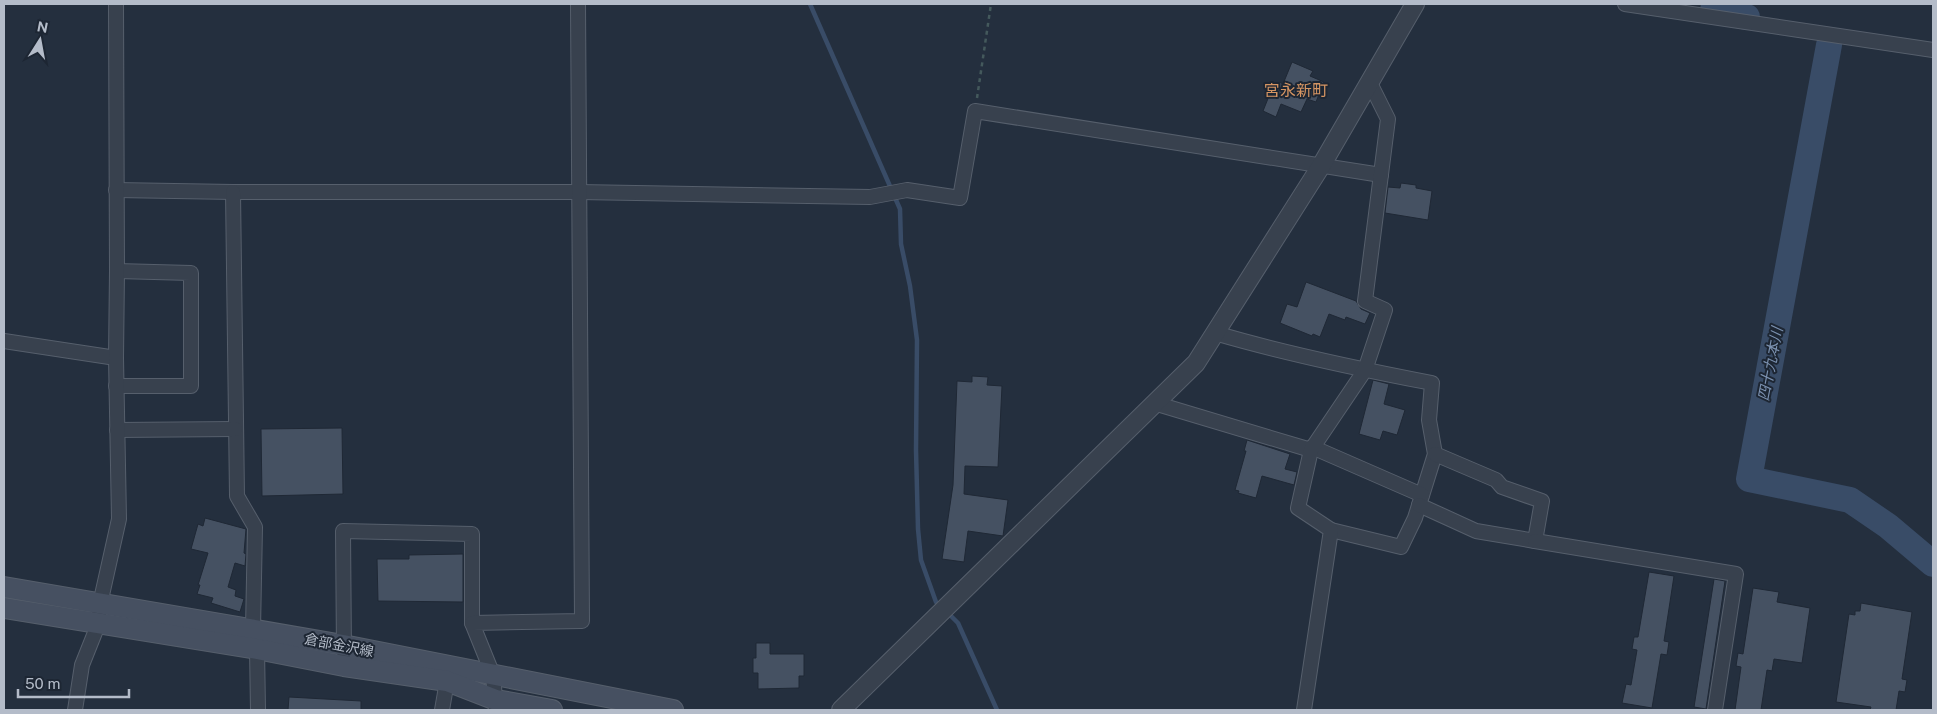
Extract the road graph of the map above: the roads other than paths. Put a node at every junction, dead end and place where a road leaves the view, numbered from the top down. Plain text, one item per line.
1 (116, 4) edge
2 (578, 4) edge
3 (1415, 4) edge
4 (1625, 4) edge
5 (1933, 50) edge
6 (1369, 81) junction
7 (1322, 166) junction
8 (1381, 175) junction
9 (116, 190) junction
10 (233, 192) junction
11 (579, 192) junction
12 (117, 271) junction
13 (1215, 333) junction
14 (4, 341) edge
15 (116, 358) junction
16 (1365, 370) junction
17 (116, 386) junction
18 (1154, 403) junction
19 (235, 428) junction
20 (117, 430) junction
21 (1311, 448) junction
22 (1435, 454) junction
23 (1421, 500) junction
24 (1331, 530) junction
25 (1535, 541) junction
26 (4, 587) edge
27 (100, 604) junction
28 (4, 608) edge
29 (472, 623) junction
30 (98, 625) junction
31 (253, 629) junction
32 (343, 645) junction
33 (257, 649) junction
34 (344, 666) junction
35 (492, 675) junction
36 (447, 681) junction
37 (496, 705) edge
38 (75, 710) edge
39 (258, 710) edge
40 (442, 710) edge
41 (552, 710) edge
42 (673, 710) edge
43 (841, 710) edge
44 (1304, 710) edge
45 (1715, 710) edge

1 - 9 street
2 - 11 street
3 - 6 street
4 - 5 street
6 - 7 street
6 - 8 street
7 - 8 street
7 - 11 street
7 - 13 street
8 - 16 street
9 - 10 street
9 - 12 street
10 - 11 street
10 - 19 street
11 - 29 street
12 - 15 street
12 - 17 street
13 - 16 street
13 - 18 street
14 - 15 street
15 - 17 street
16 - 21 street
16 - 22 street
17 - 20 street
18 - 21 street
18 - 43 street
19 - 20 street
19 - 31 street
20 - 27 street
21 - 23 street
21 - 24 street
22 - 23 street
22 - 25 street
23 - 24 street
23 - 25 street
24 - 44 street
25 - 45 street
26 - 27 main road, 倉部金沢線
27 - 30 street
27 - 31 main road, 倉部金沢線
28 - 30 main road, 倉部金沢線
29 - 32 street
29 - 35 street
30 - 33 main road, 倉部金沢線
30 - 38 street
31 - 32 main road, 倉部金沢線
31 - 33 street
32 - 34 street
32 - 35 main road, 倉部金沢線
33 - 34 main road, 倉部金沢線
33 - 39 street
34 - 36 main road, 倉部金沢線
35 - 37 street
35 - 42 main road, 倉部金沢線
36 - 37 main road, 倉部金沢線
36 - 40 street
37 - 41 main road, 倉部金沢線

